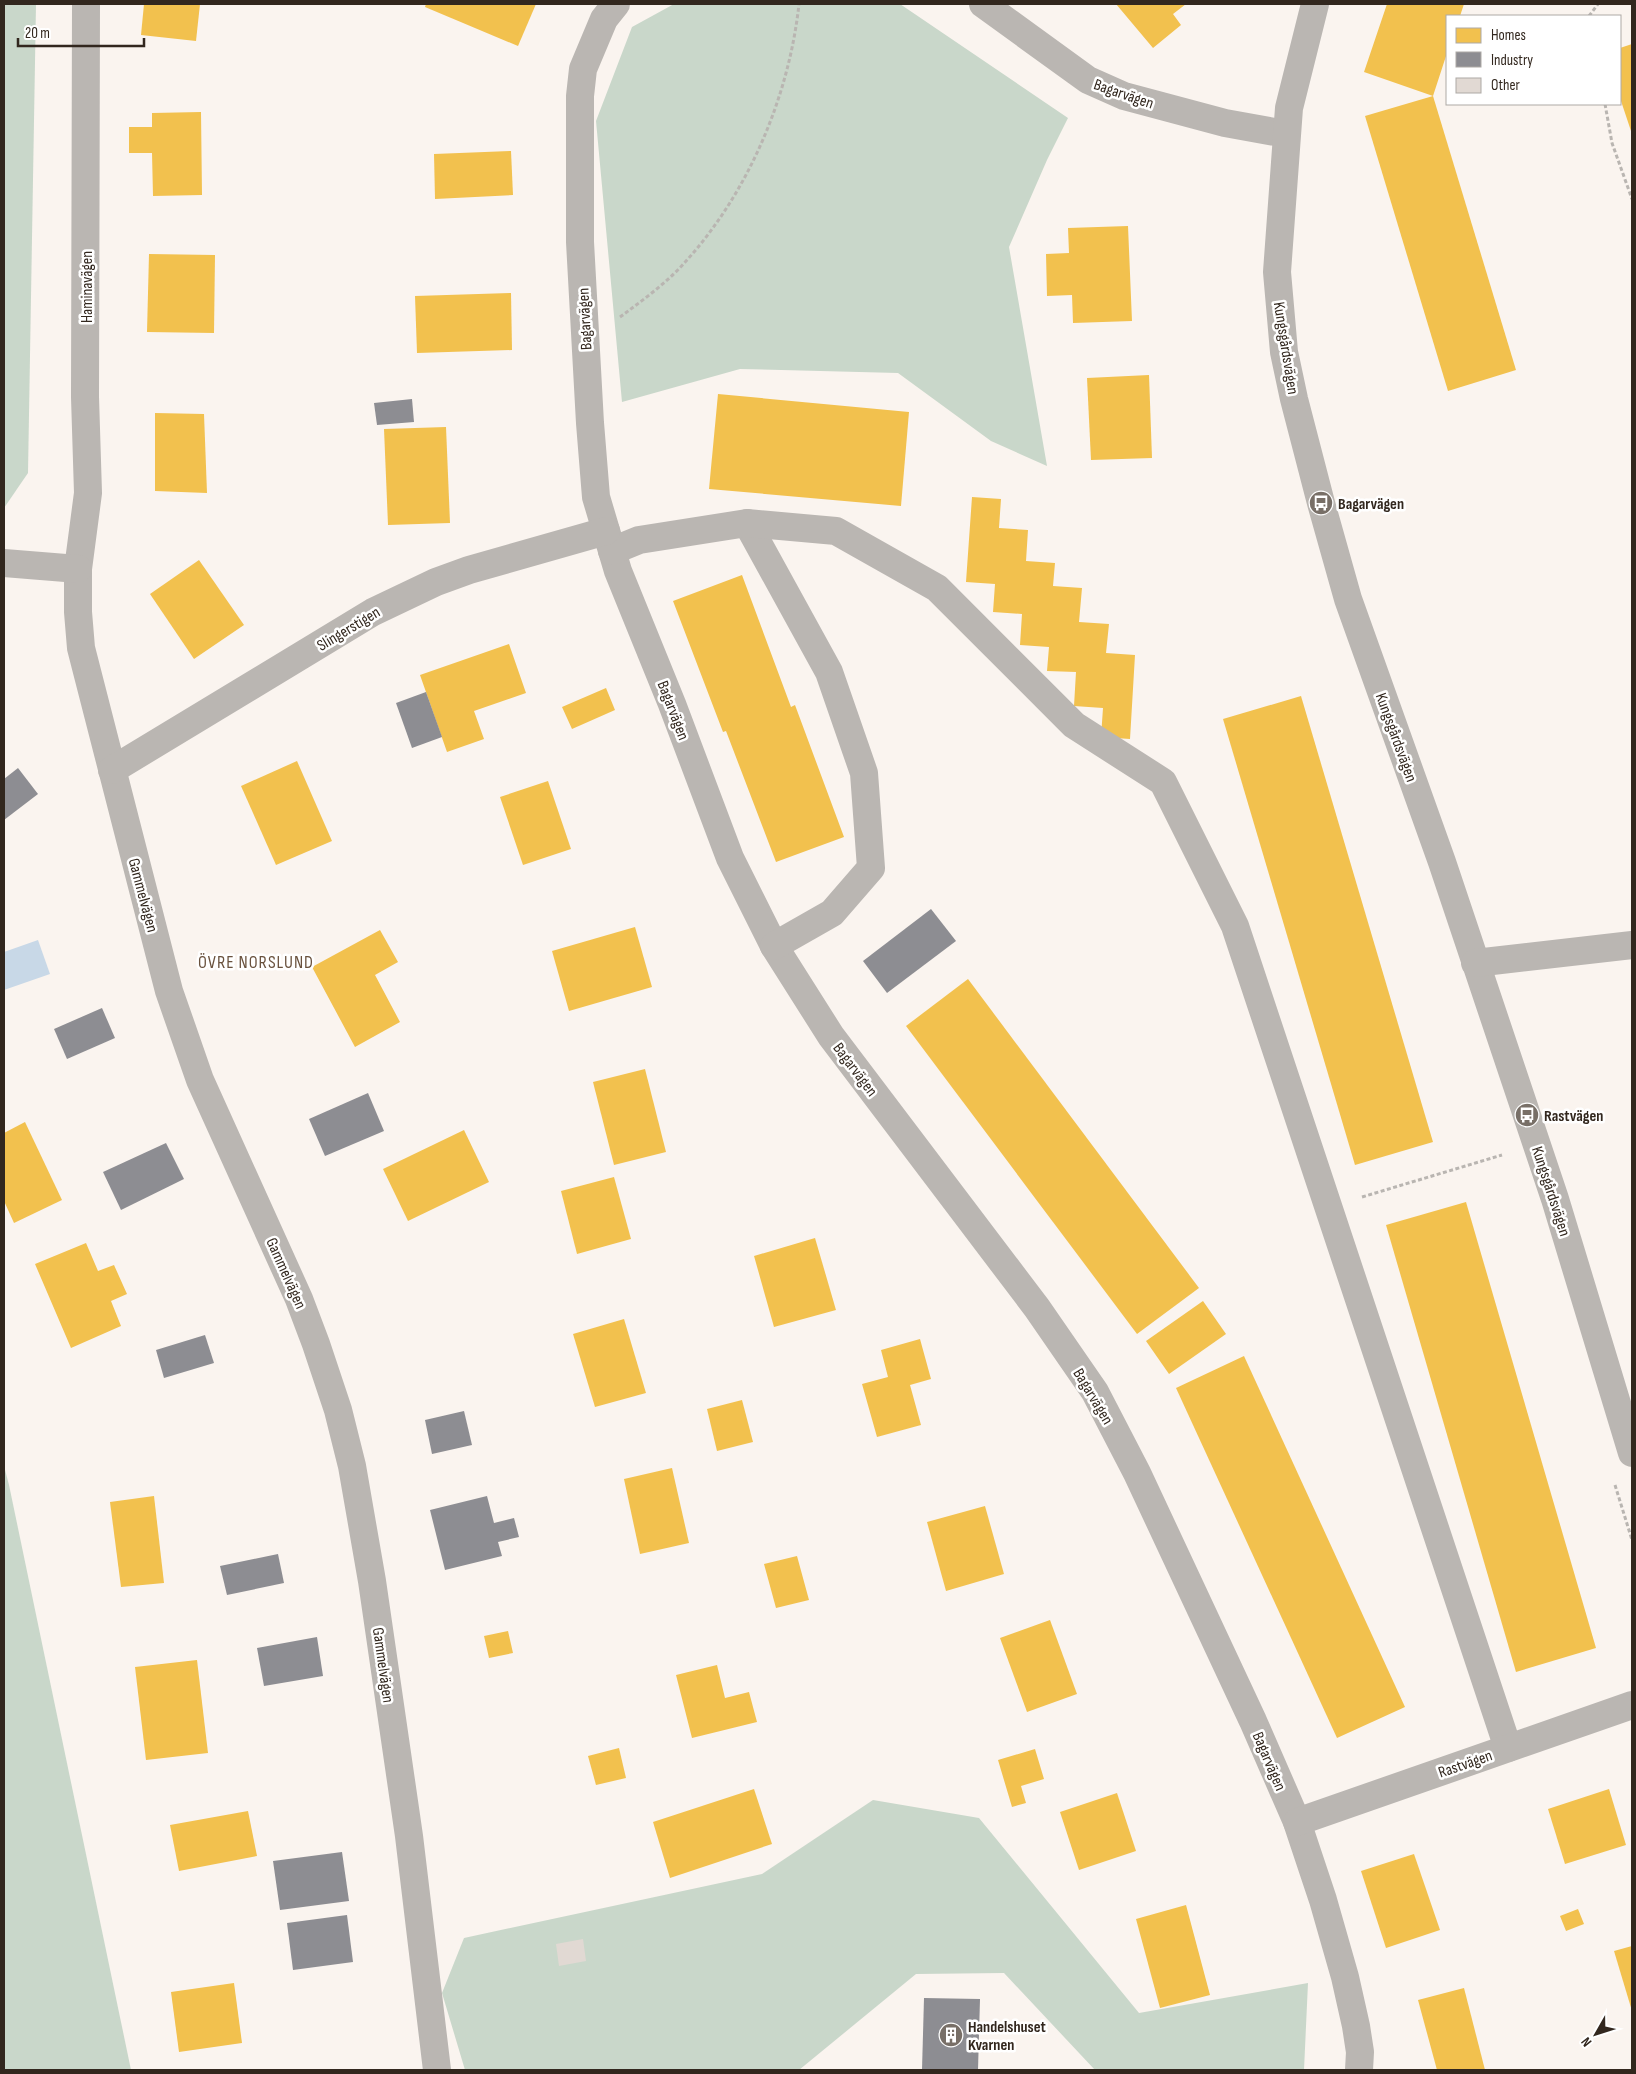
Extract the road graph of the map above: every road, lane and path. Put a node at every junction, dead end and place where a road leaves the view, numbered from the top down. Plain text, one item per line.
1 (86, 4) edge
2 (616, 4) edge
3 (799, 4) edge
4 (983, 4) edge
5 (1315, 4) edge
6 (1598, 4) edge
7 (1590, 15) edge
8 (1605, 105) edge
9 (1286, 134) junction
10 (1632, 199) edge
11 (586, 343) junction
12 (747, 523) junction
13 (609, 541) junction
14 (4, 563) edge
15 (78, 569) junction
16 (112, 770) junction
17 (1632, 945) edge
18 (774, 946) junction
19 (1475, 963) junction
20 (1507, 1153) dead end
21 (1328, 1207) junction
22 (1632, 1453) edge
23 (1632, 1705) edge
24 (1508, 1748) junction
25 (1297, 1822) junction
26 (437, 2070) edge
27 (1359, 2070) edge

1 - 15 street, Haminavägen
2 - 11 street, Bagarvägen
3 - 11 path
4 - 9 street, Bagarvägen
5 - 9 street, Kungsgårdsvägen
6 - 7 path
8 - 10 path
9 - 19 street, Kungsgårdsvägen
11 - 13 street, Bagarvägen
12 - 13 street, Slingerstigen
12 - 18 street
12 - 21 street, Slingerstigen
13 - 16 street, Slingerstigen
13 - 18 street, Bagarvägen
14 - 15 street
15 - 16 street, Gammelvägen
16 - 26 street, Gammelvägen
17 - 19 street
18 - 25 street, Bagarvägen
19 - 22 street, Kungsgårdsvägen
20 - 21 path
21 - 24 street, Slingerstigen
23 - 24 street, Rastvägen
24 - 25 street, Rastvägen
25 - 27 street, Bagarvägen

